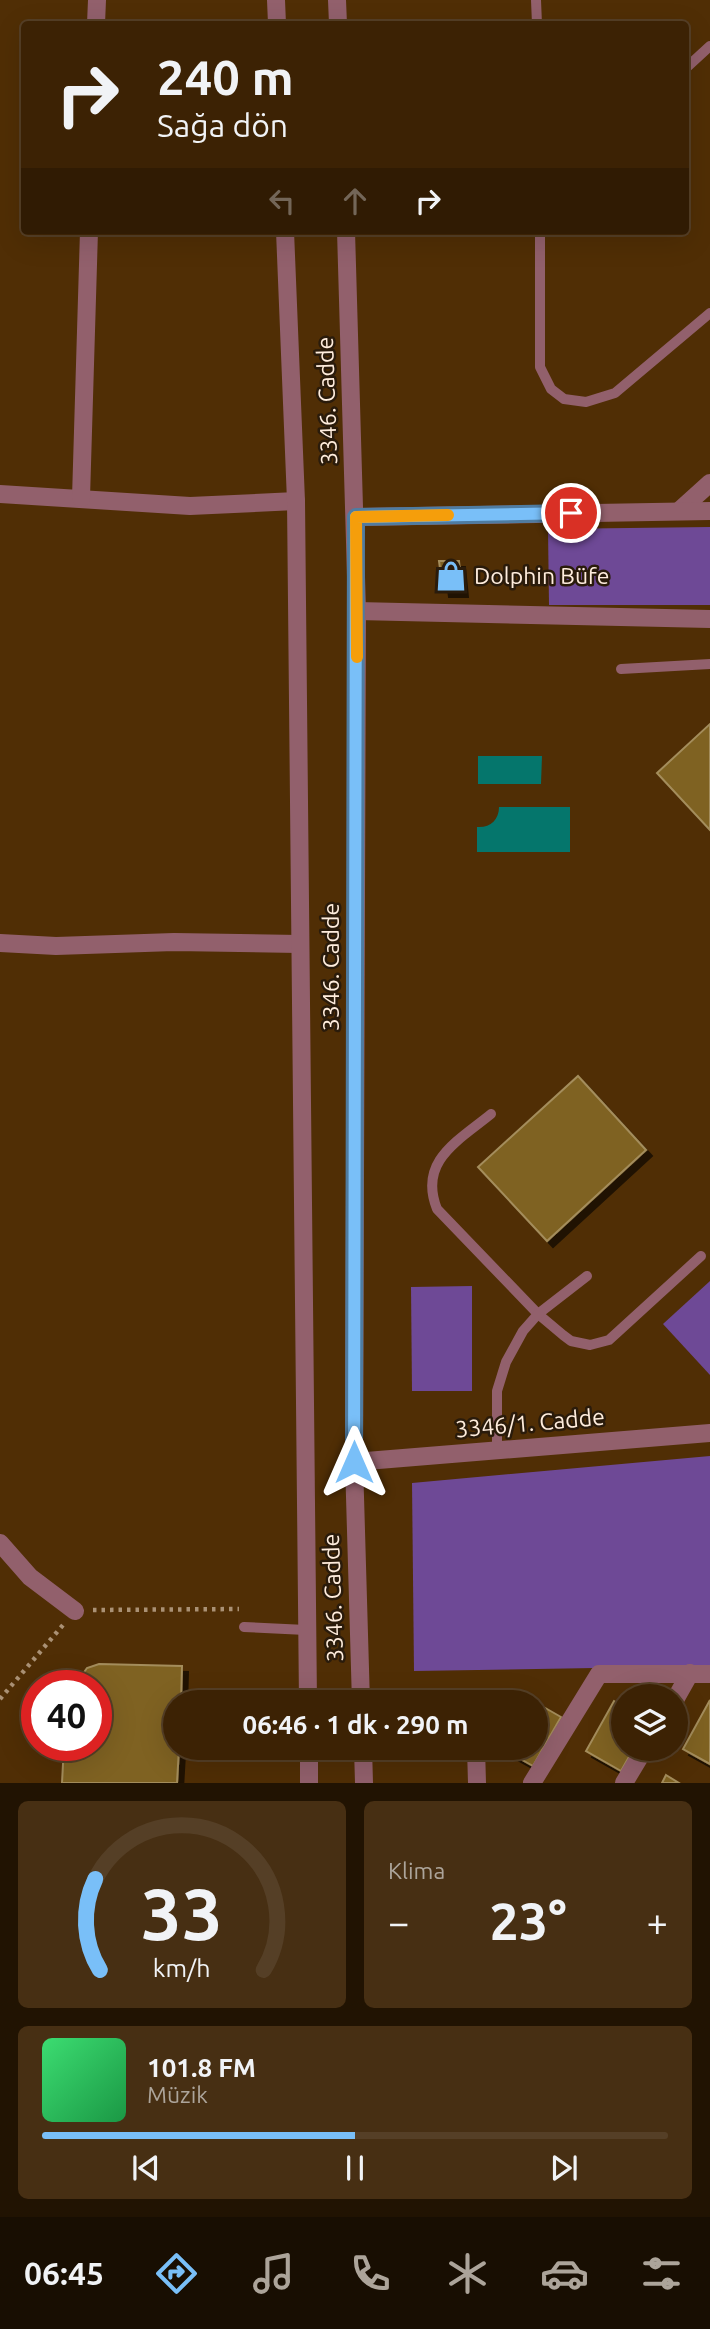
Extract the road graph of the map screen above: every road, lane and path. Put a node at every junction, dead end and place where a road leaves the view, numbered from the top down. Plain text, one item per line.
1 (97, 0) edge
2 (276, 0) edge
3 (337, 0) edge
4 (536, 0) edge
5 (96, 21) edge
6 (277, 21) edge
7 (338, 21) edge
8 (537, 21) edge
9 (710, 46) edge
10 (689, 65) edge
11 (89, 235) edge
12 (285, 235) edge
13 (346, 235) edge
14 (540, 235) edge
15 (710, 313) edge
16 (710, 482) edge
17 (0, 494) edge
18 (81, 498) junction
19 (296, 501) junction
20 (679, 511) junction
21 (710, 511) edge
22 (356, 517) junction
23 (357, 611) junction
24 (710, 619) edge
25 (710, 664) edge
26 (621, 669) dead end
27 (0, 943) edge
28 (299, 944) junction
29 (491, 1114) dead end
30 (701, 1255) dead end
31 (587, 1276) dead end
32 (538, 1314) junction
33 (710, 1433) edge
34 (497, 1449) junction
35 (354, 1462) junction
36 (0, 1543) edge
37 (242, 1609) dead end
38 (75, 1611) junction
39 (244, 1627) dead end
40 (306, 1630) junction
41 (690, 1673) junction
42 (710, 1674) edge
43 (684, 1684) edge
44 (308, 1690) edge
45 (361, 1690) edge
46 (0, 1699) edge
47 (309, 1760) edge
48 (363, 1760) edge
49 (476, 1760) edge
50 (637, 1761) edge
51 (310, 1783) edge
52 (364, 1783) edge
53 (477, 1783) edge
54 (532, 1783) edge
55 (624, 1783) edge

1 - 5 street
2 - 6 street
3 - 7 street
4 - 8 lane
9 - 10 lane
11 - 18 street
12 - 19 street, 3346. Cadde
13 - 22 street, 3346. Cadde
14 - 15 lane
16 - 20 street
17 - 18 street
18 - 19 street
19 - 28 street, 3346. Cadde
20 - 21 street
20 - 22 street
22 - 23 street, 3346. Cadde
23 - 24 street
23 - 35 street, 3346. Cadde
25 - 26 lane
27 - 28 street
28 - 40 street, 3346. Cadde
29 - 32 lane
30 - 32 lane
31 - 32 lane
32 - 34 lane
33 - 34 street, 3346/1. Cadde
34 - 35 street, 3346/1. Cadde
35 - 45 street, 3346. Cadde
36 - 38 street
37 - 38 path
38 - 46 path
39 - 40 lane
40 - 44 street, 3346. Cadde
41 - 42 street
41 - 43 street
41 - 54 street
47 - 51 street
48 - 52 street
49 - 53 street
50 - 55 street

